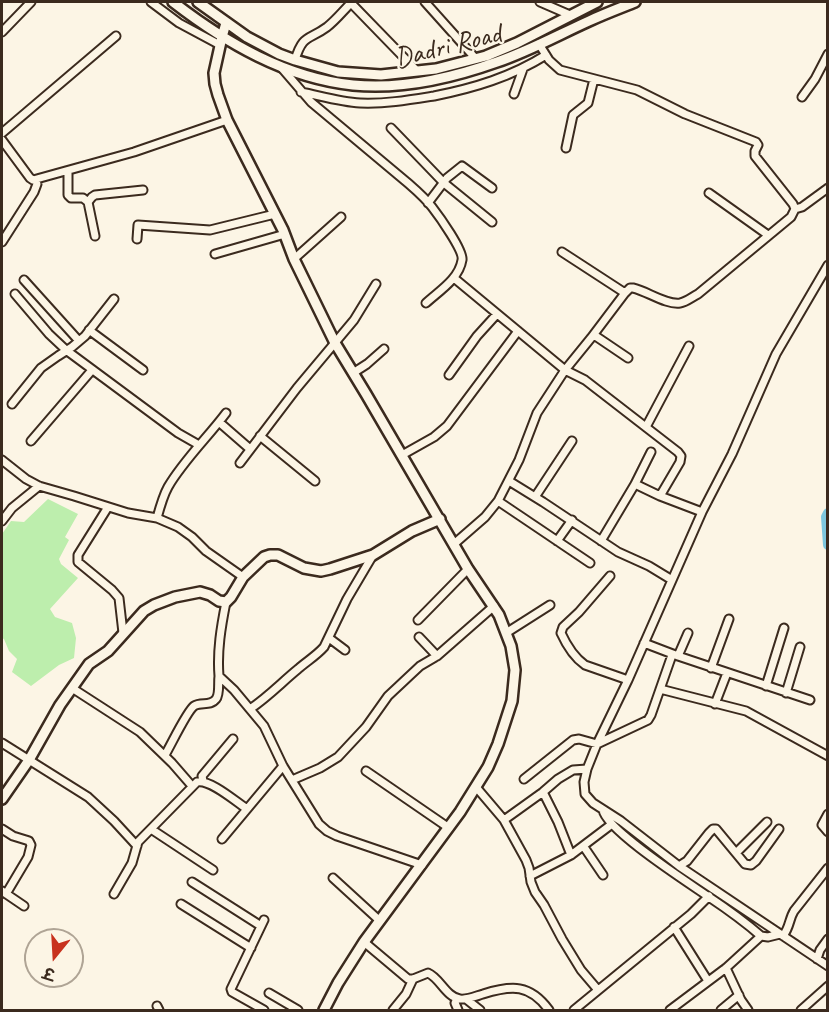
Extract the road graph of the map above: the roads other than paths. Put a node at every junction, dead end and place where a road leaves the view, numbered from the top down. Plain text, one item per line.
1 (31, 2) edge
2 (152, 2) edge
3 (173, 2) edge
4 (198, 2) edge
5 (425, 2) edge
6 (540, 2) edge
7 (597, 2) edge
8 (635, 2) edge
9 (355, 3) edge
10 (570, 15) junction
11 (226, 23) junction
12 (2, 32) edge
13 (116, 36) dead end
14 (221, 41) junction
15 (539, 44) junction
16 (828, 54) edge
17 (546, 55) junction
18 (476, 58) junction
19 (295, 60) junction
20 (280, 66) junction
21 (523, 69) junction
22 (417, 71) junction
23 (594, 79) junction
24 (301, 92) junction
25 (514, 94) dead end
26 (802, 97) dead end
27 (227, 120) junction
28 (391, 128) dead end
29 (2, 133) edge
30 (2, 141) edge
31 (566, 148) dead end
32 (68, 171) junction
33 (36, 180) junction
34 (444, 183) junction
35 (492, 188) dead end
36 (828, 188) edge
37 (143, 190) dead end
38 (709, 193) dead end
39 (88, 202) junction
40 (428, 203) junction
41 (795, 209) junction
42 (275, 214) junction
43 (341, 217) dead end
44 (492, 222) dead end
45 (285, 234) junction
46 (768, 235) junction
47 (95, 236) dead end
48 (137, 239) dead end
49 (2, 242) edge
50 (562, 252) dead end
51 (215, 254) dead end
52 (294, 259) junction
53 (828, 265) edge
54 (454, 278) junction
55 (24, 280) dead end
56 (376, 284) dead end
57 (625, 293) junction
58 (15, 294) dead end
59 (114, 299) dead end
60 (426, 303) dead end
61 (497, 314) junction
62 (89, 330) junction
63 (518, 331) junction
64 (594, 335) junction
65 (79, 341) junction
66 (335, 343) junction
67 (689, 345) dead end
68 (384, 349) dead end
69 (66, 350) junction
70 (628, 358) dead end
71 (92, 370) junction
72 (143, 370) dead end
73 (565, 370) junction
74 (353, 372) junction
75 (449, 375) dead end
76 (12, 404) dead end
77 (226, 413) dead end
78 (219, 422) junction
79 (646, 428) junction
80 (260, 436) junction
81 (32, 441) dead end
82 (572, 441) dead end
83 (199, 445) junction
84 (250, 449) junction
85 (651, 452) dead end
86 (402, 455) junction
87 (2, 460) edge
88 (240, 463) dead end
89 (315, 481) dead end
90 (509, 481) junction
91 (635, 484) junction
92 (39, 486) junction
93 (660, 496) junction
94 (535, 497) junction
95 (498, 501) junction
96 (108, 507) junction
97 (702, 512) junction
98 (158, 518) junction
99 (440, 519) junction
100 (572, 520) junction
101 (2, 521) edge
102 (557, 541) junction
103 (601, 541) junction
104 (454, 544) junction
105 (373, 555) junction
106 (590, 563) dead end
107 (468, 569) junction
108 (610, 576) dead end
109 (243, 577) junction
110 (672, 580) junction
111 (226, 602) junction
112 (550, 605) dead end
113 (494, 606) junction
114 (729, 619) dead end
115 (418, 620) dead end
116 (784, 628) dead end
117 (123, 633) junction
118 (506, 633) junction
119 (688, 633) dead end
120 (419, 637) dead end
121 (328, 638) junction
122 (644, 643) junction
123 (800, 647) dead end
124 (345, 650) dead end
125 (437, 656) junction
126 (675, 656) junction
127 (711, 668) junction
128 (727, 673) junction
129 (219, 676) junction
130 (628, 680) junction
131 (766, 686) junction
132 (72, 688) junction
133 (660, 689) junction
134 (786, 693) junction
135 (810, 700) dead end
136 (715, 704) junction
137 (250, 709) junction
138 (233, 739) dead end
139 (2, 743) edge
140 (597, 744) junction
141 (165, 755) junction
142 (828, 756) edge
143 (29, 760) junction
144 (283, 766) junction
145 (587, 769) junction
146 (366, 771) dead end
147 (524, 779) dead end
148 (292, 780) junction
149 (203, 781) junction
150 (192, 786) junction
151 (476, 787) junction
152 (543, 792) junction
153 (2, 799) edge
154 (247, 809) junction
155 (603, 810) junction
156 (828, 814) edge
157 (504, 820) junction
158 (766, 822) dead end
159 (612, 825) junction
160 (449, 828) junction
161 (151, 829) junction
162 (779, 829) dead end
163 (2, 830) edge
164 (828, 832) edge
165 (222, 839) dead end
166 (137, 846) junction
167 (584, 847) junction
168 (736, 853) junction
169 (571, 855) junction
170 (422, 865) junction
171 (679, 866) junction
172 (828, 868) edge
173 (213, 870) dead end
174 (603, 875) dead end
175 (530, 876) junction
176 (333, 878) dead end
177 (192, 882) dead end
178 (4, 892) edge
179 (114, 894) dead end
180 (709, 896) junction
181 (182, 904) dead end
182 (24, 906) dead end
183 (380, 921) junction
184 (674, 927) junction
185 (782, 935) junction
186 (761, 936) junction
187 (828, 939) edge
188 (364, 942) junction
189 (251, 948) junction
190 (817, 959) junction
191 (828, 966) edge
192 (726, 968) junction
193 (413, 979) junction
194 (708, 981) junction
195 (828, 986) edge
196 (598, 990) junction
197 (269, 993) dead end
198 (739, 995) junction
199 (457, 998) junction
200 (466, 999) junction
201 (581, 1003) junction
202 (804, 1010) edge
203 (264, 1011) edge
204 (298, 1011) edge
205 (324, 1011) edge
206 (393, 1011) edge
207 (458, 1011) edge
208 (480, 1011) edge
209 (549, 1011) edge
210 (574, 1011) edge
211 (587, 1011) edge
212 (670, 1011) edge
213 (721, 1011) edge
214 (748, 1011) edge

1 - 12 street
2 - 14 street
3 - 14 street, Dadri Road
4 - 11 street, Dadri Road
5 - 18 street
6 - 10 street
7 - 10 street, Dadri Road
8 - 15 street, Dadri Road
9 - 19 street
9 - 22 street
10 - 18 street, Dadri Road
11 - 14 street
11 - 19 street, Dadri Road
13 - 29 street
14 - 20 street, Dadri Road
14 - 27 street
15 - 17 street
15 - 20 street, Dadri Road
16 - 26 street
17 - 21 street
17 - 23 street
18 - 22 street, Dadri Road
19 - 22 street, Dadri Road
20 - 24 street
21 - 24 street
21 - 25 street
23 - 31 street
23 - 41 street
24 - 40 street
27 - 32 street
27 - 42 street
28 - 34 street
30 - 33 street
32 - 33 street
32 - 39 street
33 - 49 street
34 - 35 street
34 - 40 street
34 - 44 street
36 - 41 street
37 - 39 street
38 - 46 street
39 - 47 street
40 - 54 street
41 - 46 street
42 - 45 street
42 - 48 street
43 - 52 street
45 - 51 street
45 - 52 street
46 - 57 street
50 - 57 street
52 - 66 street
53 - 97 street
54 - 60 street
54 - 61 street
55 - 65 street
56 - 66 street
57 - 64 street
58 - 69 street
59 - 62 street
61 - 63 street
61 - 75 street
62 - 65 street
62 - 72 street
63 - 73 street
63 - 86 street
64 - 70 street
64 - 73 street
65 - 69 street
66 - 74 street
66 - 80 street
67 - 79 street
68 - 74 street
69 - 71 street
69 - 76 street
71 - 81 street
71 - 83 street
73 - 79 street
73 - 90 street
74 - 86 street
77 - 78 street
78 - 83 street
78 - 84 street
79 - 93 street
80 - 84 street
80 - 89 street
82 - 94 street
83 - 98 street
84 - 88 street
85 - 91 street
86 - 99 street
87 - 92 street
90 - 94 street
90 - 95 street
91 - 93 street
91 - 103 street
92 - 96 street
92 - 101 street
93 - 97 street
94 - 100 street
95 - 102 street
95 - 104 street
96 - 98 street
96 - 117 street
97 - 110 street
98 - 109 street
99 - 104 street
99 - 105 street
100 - 102 street
100 - 103 street
102 - 106 street
103 - 110 street
104 - 107 street
105 - 109 street
105 - 121 street
107 - 113 street
107 - 115 street
108 - 130 street
109 - 111 street
110 - 122 street
111 - 117 street
111 - 129 street
112 - 118 street
113 - 118 street
113 - 125 street
114 - 127 street
116 - 131 street
117 - 132 street
118 - 151 street
119 - 126 street
120 - 125 street
121 - 124 street
121 - 137 street
122 - 126 street
122 - 130 street
123 - 134 street
125 - 148 street
126 - 127 street
126 - 133 street
127 - 128 street
128 - 131 street
128 - 136 street
129 - 137 street
129 - 141 street
130 - 140 street
131 - 134 street
132 - 141 street
132 - 143 street
133 - 136 street
133 - 140 street
134 - 135 street
136 - 142 street
137 - 144 street
138 - 149 street
139 - 143 street
140 - 145 street
140 - 147 street
141 - 150 street
143 - 153 street
143 - 166 street
144 - 148 street
144 - 154 street
145 - 152 street
145 - 155 street
146 - 160 street
148 - 170 street
149 - 150 street
149 - 154 street
150 - 161 street
151 - 157 street
151 - 160 street
152 - 157 street
152 - 169 street
154 - 165 street
155 - 159 street
155 - 171 street
156 - 164 street
157 - 175 street
158 - 168 street
159 - 167 street
159 - 180 street
160 - 170 street
161 - 166 street
161 - 173 street
162 - 168 street
163 - 178 street
166 - 179 street
167 - 169 street
167 - 174 street
168 - 171 street
169 - 175 street
170 - 183 street
171 - 185 street
172 - 185 street
175 - 196 street
176 - 183 street
177 - 189 street
178 - 182 street
180 - 184 street
180 - 186 street
181 - 189 street
183 - 188 street
184 - 194 street
184 - 196 street
185 - 186 street
185 - 190 street
186 - 192 street
187 - 190 street
188 - 193 street
188 - 205 street
189 - 203 street
190 - 191 street
192 - 194 street
192 - 198 street
193 - 199 street
193 - 206 street
194 - 212 street
195 - 202 street
196 - 201 street
197 - 204 street
198 - 213 street
198 - 214 street
199 - 200 street
199 - 207 street
200 - 208 street
200 - 209 street
201 - 210 street
201 - 211 street

